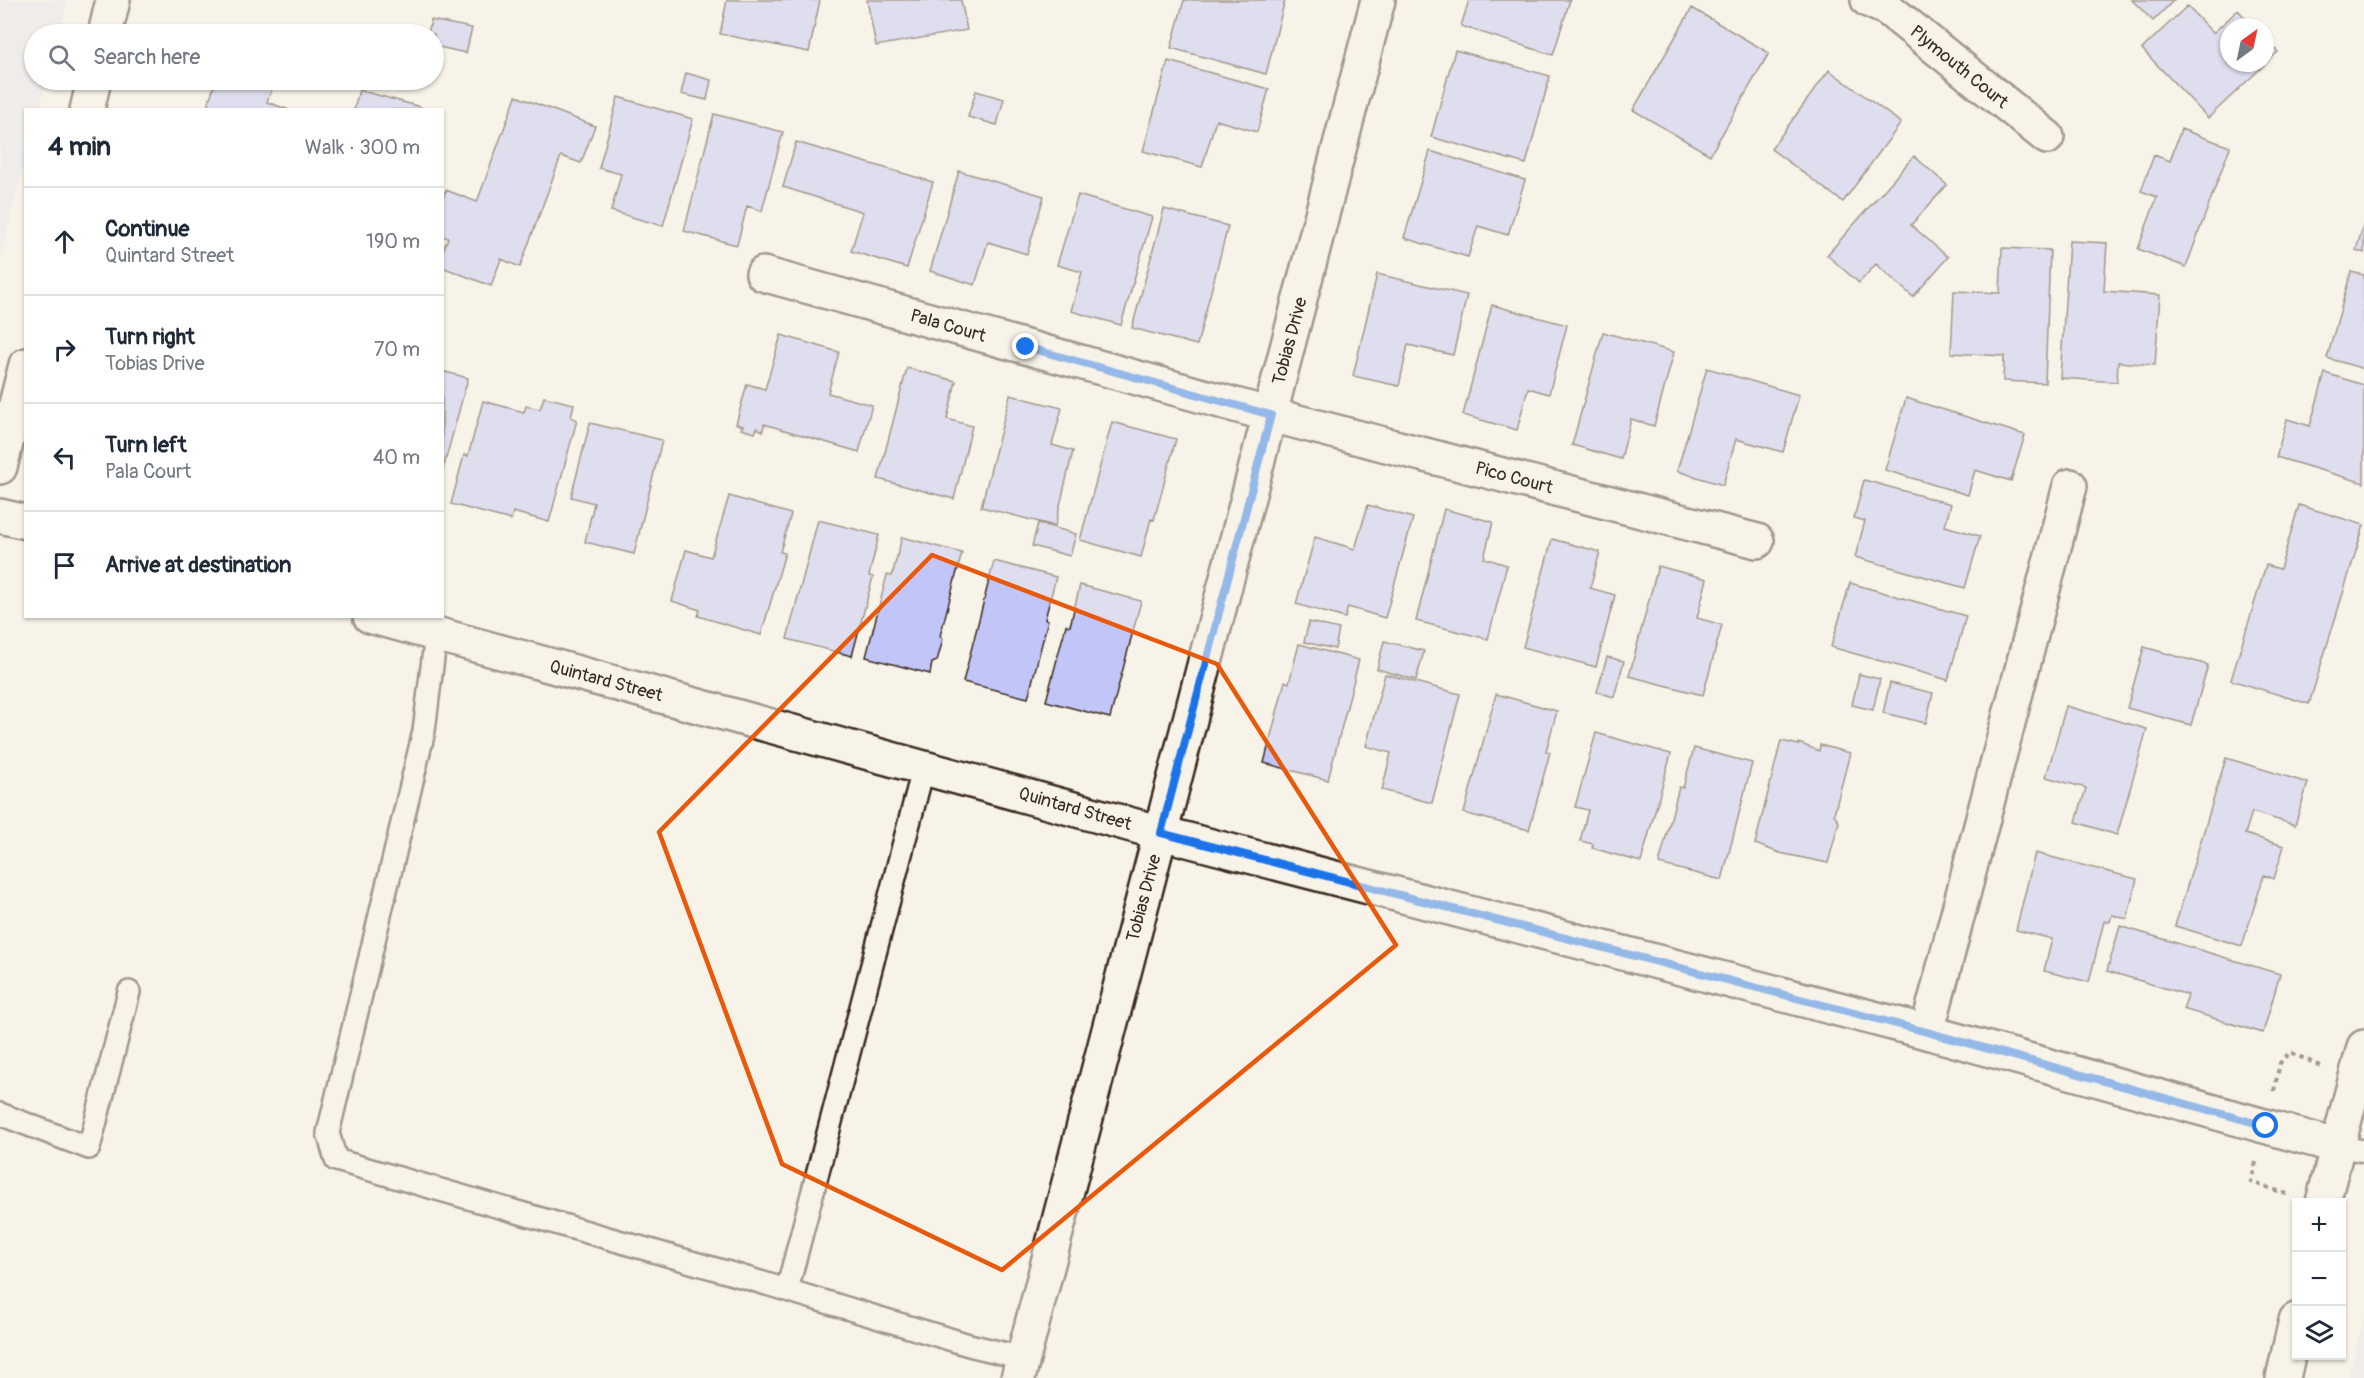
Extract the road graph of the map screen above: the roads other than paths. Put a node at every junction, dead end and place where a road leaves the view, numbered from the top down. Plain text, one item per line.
1 (113, 0) edge
2 (1378, 0) edge
3 (1869, 0) edge
4 (107, 24) edge
5 (92, 90) edge
6 (87, 108) edge
7 (2047, 137) dead end
8 (763, 274) dead end
9 (24, 373) edge
10 (1271, 415) junction
11 (0, 467) edge
12 (2070, 486) dead end
13 (0, 516) edge
14 (24, 522) edge
15 (1757, 541) dead end
16 (377, 618) edge
17 (436, 634) junction
18 (924, 766) junction
19 (1161, 833) junction
20 (129, 992) dead end
21 (1927, 1032) junction
22 (2364, 1047) edge
23 (0, 1114) edge
24 (2350, 1148) edge
25 (2309, 1198) edge
26 (788, 1290) junction
27 (2292, 1338) edge
28 (1020, 1368) edge
29 (2283, 1378) edge

1 - 4 street
2 - 10 street, Tobias Drive
3 - 7 street, Plymouth Court
5 - 6 street
8 - 10 street, Pala Court
9 - 11 street
10 - 15 street, Pico Court
10 - 19 street, Tobias Drive
12 - 21 street
13 - 14 street
16 - 17 street, Quintard Street
17 - 18 street, Quintard Street
17 - 26 lane
18 - 19 street, Quintard Street
18 - 26 lane
19 - 21 street, Quintard Street
19 - 28 street, Tobias Drive
20 - 23 lane
21 - 24 street, Quintard Street
22 - 24 street
24 - 25 street
26 - 28 lane
27 - 29 street

